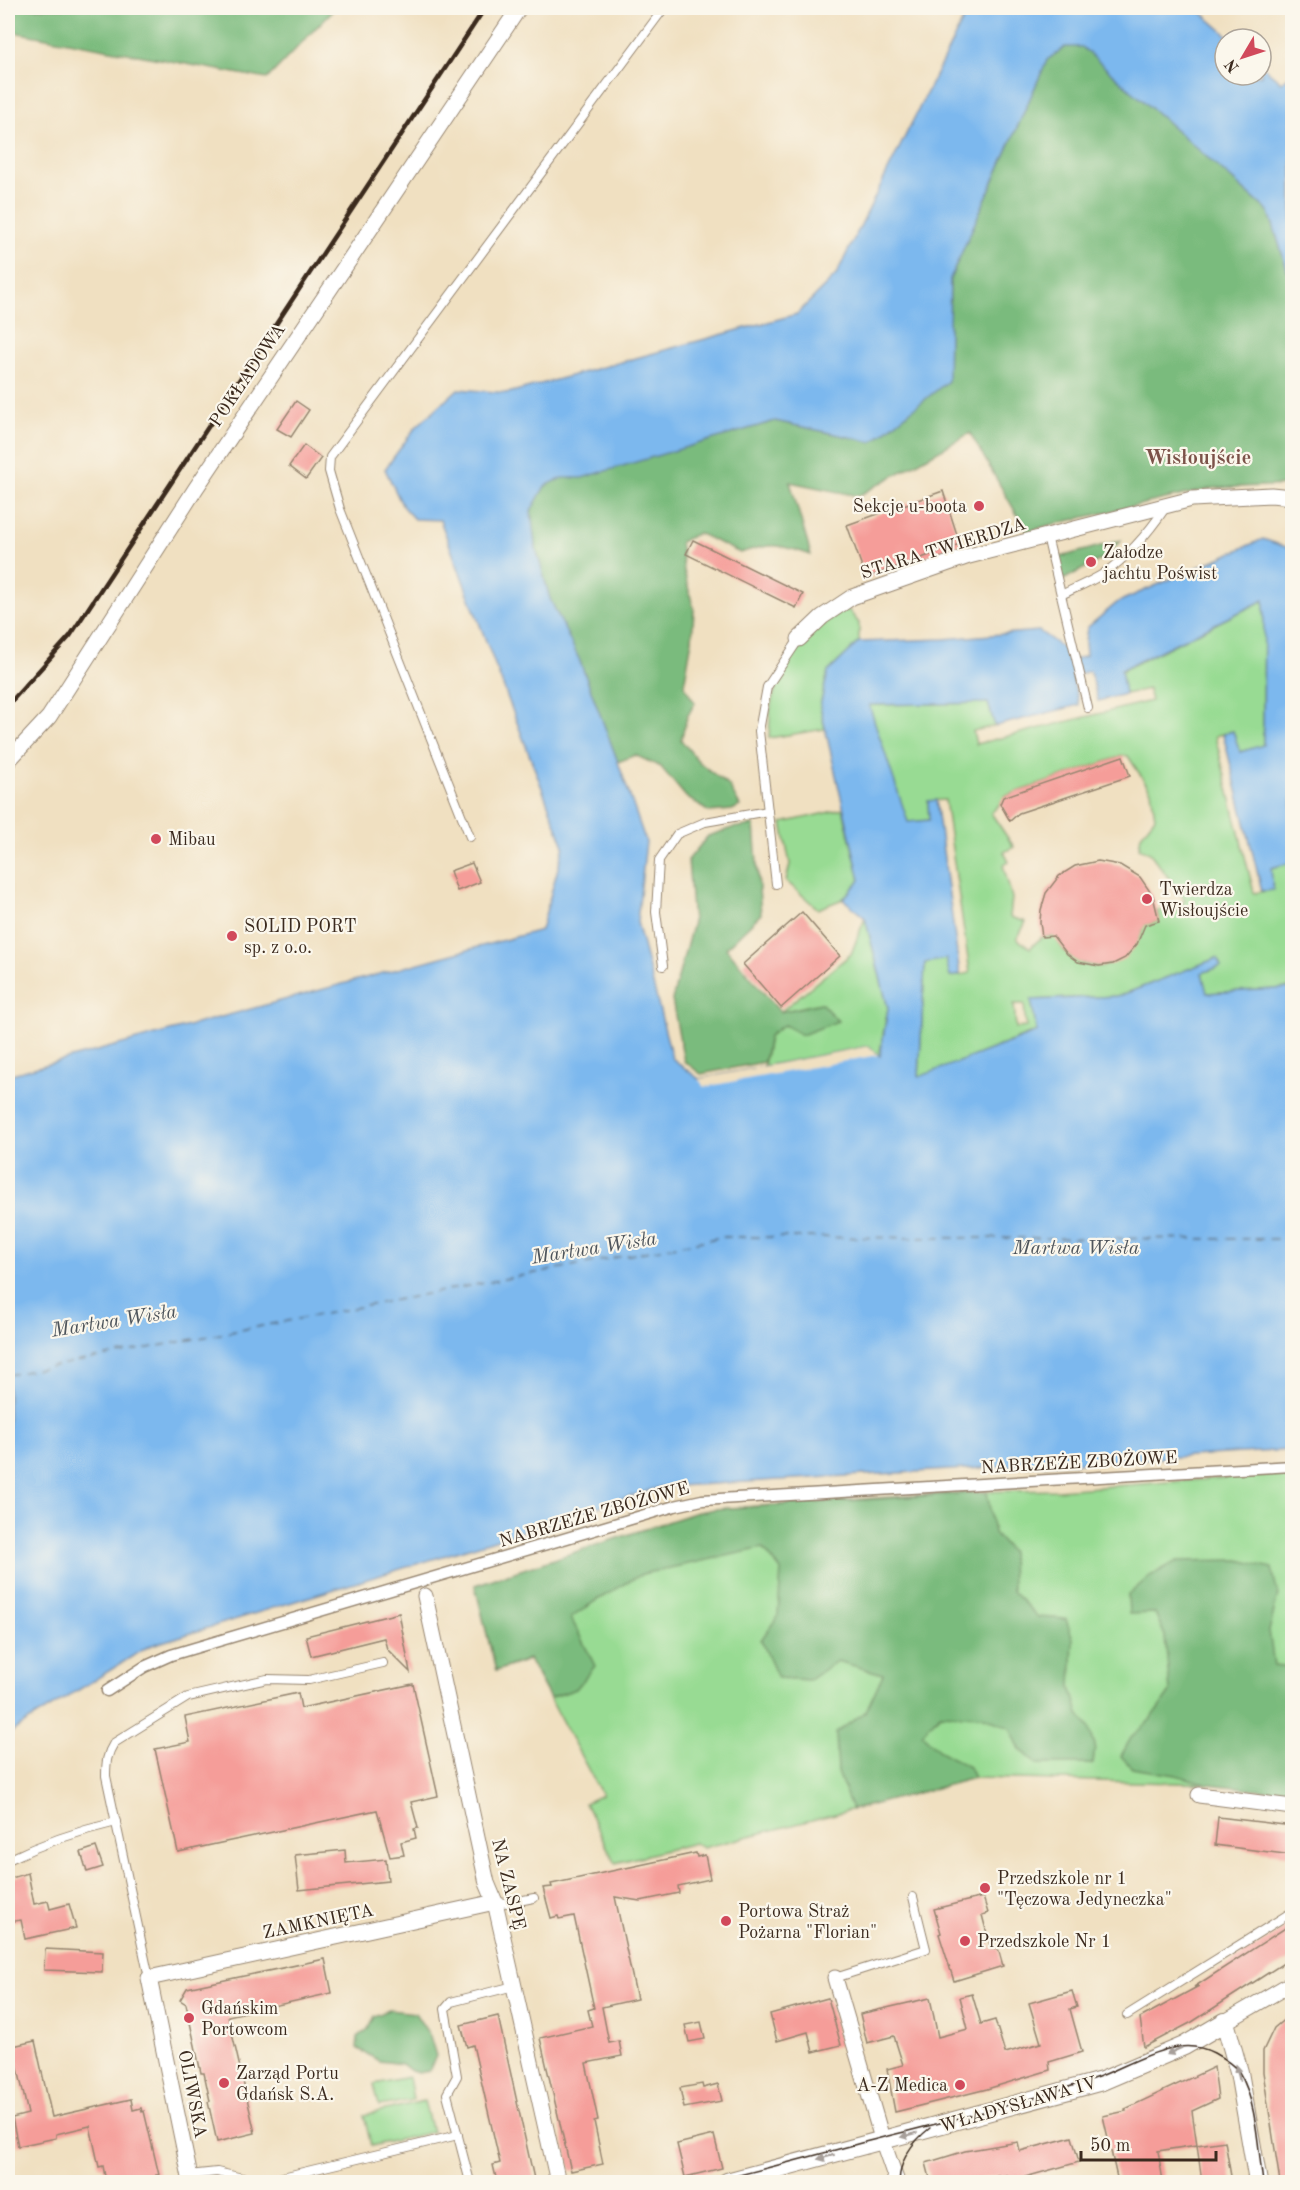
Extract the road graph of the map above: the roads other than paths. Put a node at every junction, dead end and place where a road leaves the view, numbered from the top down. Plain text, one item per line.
1 (519, 8) edge
2 (664, 8) edge
3 (1293, 497) edge
4 (1167, 505) junction
5 (1047, 536) junction
6 (1061, 596) junction
7 (799, 639) joint
8 (1088, 708) dead end
9 (8, 762) edge
10 (768, 811) junction
11 (470, 837) dead end
12 (776, 884) dead end
13 (663, 966) dead end
14 (1293, 1466) edge
15 (423, 1588) junction
16 (383, 1663) dead end
17 (107, 1691) dead end
18 (1198, 1795) dead end
19 (1293, 1808) edge
20 (116, 1822) junction
21 (8, 1860) edge
22 (912, 1897) dead end
23 (534, 1898) dead end
24 (495, 1902) junction
25 (1293, 1912) edge
26 (149, 1978) junction
27 (836, 1978) joint
28 (1293, 1983) edge
29 (514, 1986) junction
30 (1126, 2015) dead end
31 (1225, 2022) junction
32 (458, 2135) junction
33 (883, 2142) junction
34 (190, 2179) edge
35 (470, 2182) edge
36 (558, 2182) edge
37 (727, 2182) edge
38 (897, 2182) edge
39 (1258, 2182) edge

1 - 9 street, POKŁADOWA
2 - 11 lane
3 - 4 street, STARA TWIERDZA
4 - 5 street, STARA TWIERDZA
4 - 6 lane
5 - 6 lane, STARA TWIERDZA
5 - 7 street, STARA TWIERDZA
6 - 8 lane, STARA TWIERDZA
7 - 10 lane, STARA TWIERDZA
10 - 12 lane, STARA TWIERDZA
10 - 13 lane
14 - 15 street, NABRZEŻE ZBOŻOWE
15 - 17 street, NABRZEŻE ZBOŻOWE
15 - 24 street, NA ZASPĘ
16 - 20 lane
18 - 19 street
20 - 21 lane
20 - 26 lane
22 - 27 lane
23 - 24 lane
24 - 26 street, ZAMKNIĘTA
24 - 29 street, NA ZASPĘ
25 - 30 lane
26 - 34 street, OLIWSKA
27 - 33 street
28 - 31 street, WŁADYSŁAWA IV
29 - 32 lane
29 - 36 street, NA ZASPĘ
31 -> 33 street, WŁADYSŁAWA IV
39 -> 31 street
32 - 34 lane
32 - 35 lane
33 -> 37 street, WŁADYSŁAWA IV
33 - 38 street

